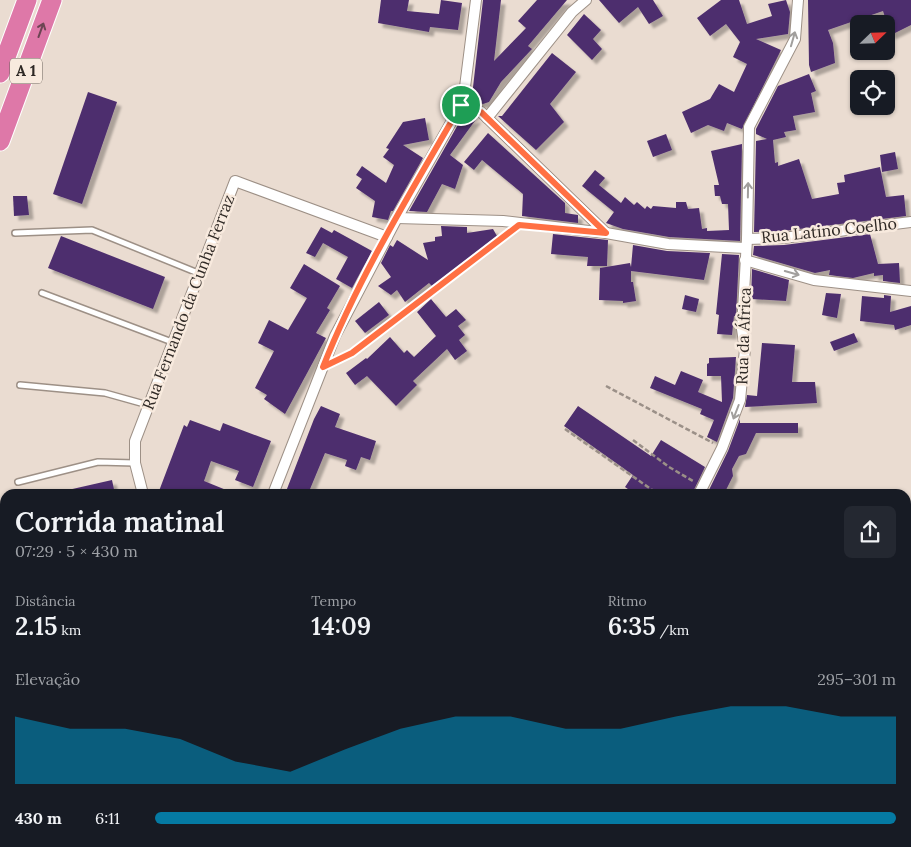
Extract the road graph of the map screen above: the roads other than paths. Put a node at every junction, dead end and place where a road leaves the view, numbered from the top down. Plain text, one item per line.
1 (27, 0) edge
2 (52, 0) edge
3 (476, 0) edge
4 (586, 0) edge
5 (798, 0) edge
6 (0, 73) edge
7 (461, 105) junction
8 (487, 118) junction
9 (0, 141) edge
10 (397, 218) junction
11 (911, 222) edge
12 (519, 225) junction
13 (15, 233) dead end
14 (606, 233) junction
15 (387, 236) junction
16 (746, 243) junction
17 (745, 260) junction
18 (198, 273) junction
19 (911, 291) edge
20 (42, 293) dead end
21 (172, 342) junction
22 (323, 367) junction
23 (20, 385) dead end
24 (148, 405) junction
25 (134, 463) junction
26 (18, 482) dead end
27 (142, 489) edge
28 (275, 489) edge
29 (702, 489) edge

1 - 6 highway, A 1
9 -> 2 highway, A 1
3 - 7 street
4 - 8 street
16 -> 5 street, Rua da África
7 - 8 street
7 - 10 street
8 - 14 street
10 - 12 street, Rua Latino Coelho
10 - 15 street
11 - 16 street, Rua Latino Coelho
12 - 14 street, Rua Latino Coelho
12 - 22 lane
13 - 18 lane
14 - 16 street, Rua Latino Coelho
15 - 18 street, Rua Fernando da Cunha Ferraz
15 - 22 street
16 - 17 street, Rua da África
17 -> 19 street
17 -> 29 street, Rua da África
18 - 21 street, Rua Fernando da Cunha Ferraz
20 - 21 lane
21 - 24 street, Rua Fernando da Cunha Ferraz
22 - 28 street
23 - 24 lane
24 - 25 street, Rua Fernando da Cunha Ferraz
25 - 26 lane
25 - 27 street, Rua Fernando da Cunha Ferraz

